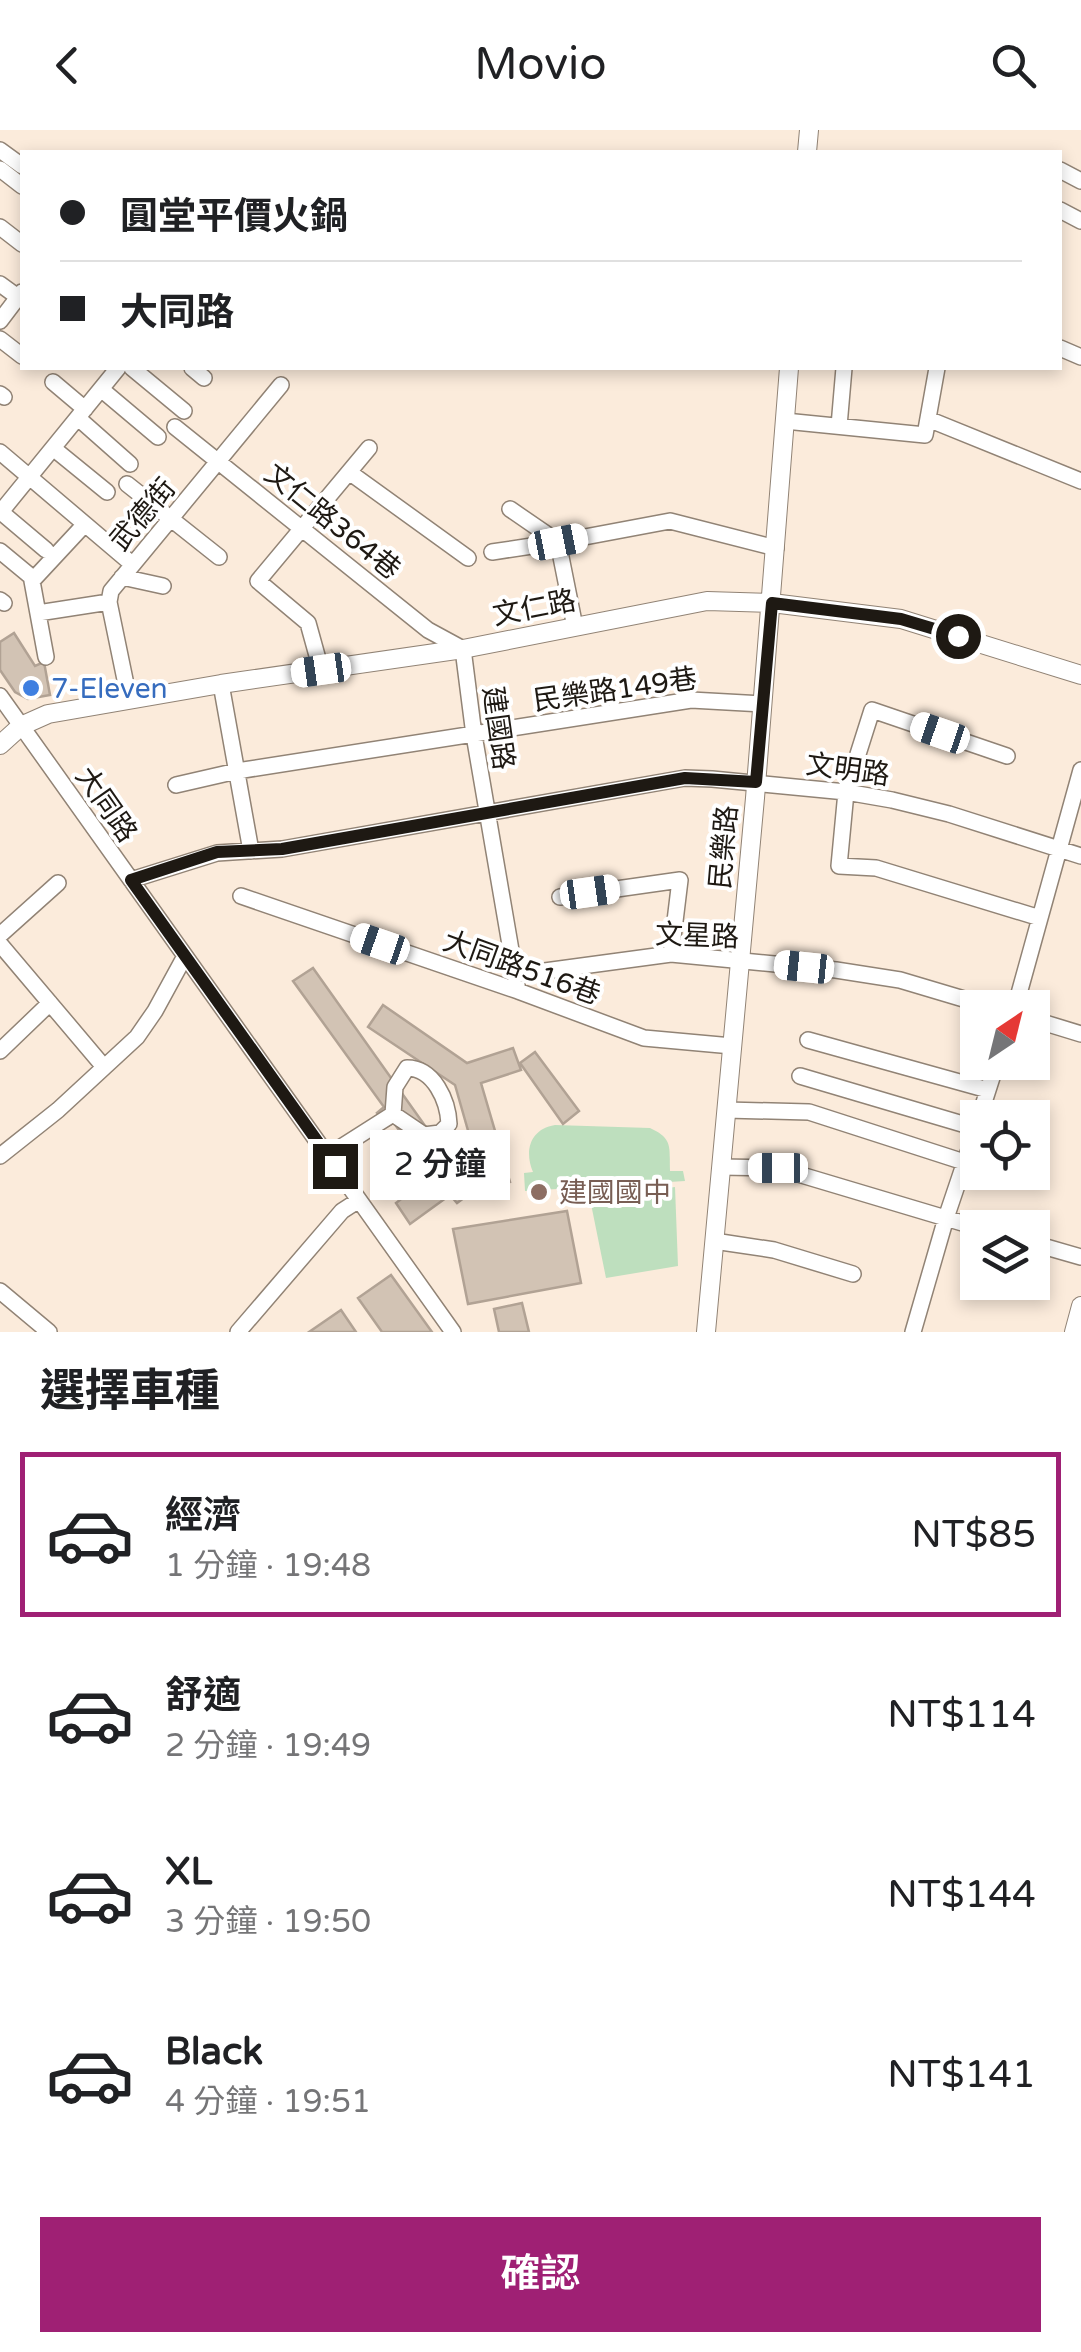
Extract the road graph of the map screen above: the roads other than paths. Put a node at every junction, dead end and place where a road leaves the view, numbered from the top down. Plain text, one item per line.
1 (0, 169) edge
2 (20, 184) edge
3 (0, 226) edge
4 (20, 242) edge
5 (20, 298) edge
6 (0, 321) edge
7 (0, 339) edge
8 (20, 354) edge
9 (134, 370) edge
10 (790, 370) edge
11 (844, 370) edge
12 (937, 370) edge
13 (108, 375) edge
14 (53, 382) dead end
15 (281, 385) dead end
16 (184, 411) dead end
17 (81, 413) junction
18 (928, 419) junction
19 (785, 421) junction
20 (839, 426) junction
21 (175, 427) dead end
22 (158, 437) dead end
23 (53, 448) junction
24 (369, 448) dead end
25 (0, 452) edge
26 (219, 462) junction
27 (130, 464) dead end
28 (350, 472) junction
29 (30, 477) junction
30 (1081, 481) edge
31 (126, 484) dead end
32 (107, 492) dead end
33 (510, 509) dead end
34 (0, 513) edge
35 (170, 520) junction
36 (84, 524) junction
37 (302, 528) junction
38 (558, 542) junction
39 (776, 548) junction
40 (46, 550) dead end
41 (0, 551) edge
42 (492, 552) dead end
43 (219, 557) dead end
44 (468, 558) dead end
45 (127, 570) junction
46 (29, 575) dead end
47 (163, 586) dead end
48 (109, 602) junction
49 (772, 603) junction
50 (38, 613) junction
51 (574, 627) junction
52 (463, 649) junction
53 (46, 657) dead end
54 (321, 670) junction
55 (1081, 675) edge
56 (221, 684) junction
57 (0, 696) edge
58 (129, 699) junction
59 (763, 704) junction
60 (21, 726) junction
61 (474, 735) junction
62 (0, 744) edge
63 (1007, 756) dead end
64 (1081, 770) edge
65 (237, 772) junction
66 (756, 782) junction
67 (176, 786) dead end
68 (846, 792) junction
69 (488, 814) junction
70 (1059, 850) junction
71 (251, 851) junction
72 (1081, 856) edge
73 (131, 880) junction
74 (58, 883) dead end
75 (241, 896) dead end
76 (560, 896) dead end
77 (1040, 918) junction
78 (0, 935) edge
79 (0, 944) edge
80 (671, 954) junction
81 (185, 956) junction
82 (740, 960) junction
83 (516, 983) junction
84 (1019, 990) edge
85 (960, 998) edge
86 (50, 1003) junction
87 (1050, 1025) edge
88 (1081, 1034) edge
89 (808, 1040) dead end
90 (732, 1046) junction
91 (0, 1051) edge
92 (104, 1068) junction
93 (800, 1076) dead end
94 (991, 1080) edge
95 (988, 1090) junction
96 (985, 1100) edge
97 (726, 1110) junction
98 (394, 1114) junction
99 (960, 1118) edge
100 (0, 1156) edge
101 (327, 1156) junction
102 (960, 1161) edge
103 (721, 1167) junction
104 (960, 1174) edge
105 (359, 1200) junction
106 (946, 1218) junction
107 (960, 1222) edge
108 (714, 1241) junction
109 (1050, 1249) edge
110 (1081, 1258) edge
111 (853, 1274) dead end
112 (0, 1290) edge
113 (1081, 1306) edge
114 (48, 1332) edge
115 (238, 1332) edge
116 (453, 1332) edge
117 (706, 1332) edge
118 (913, 1332) edge
119 (1074, 1332) edge

1 - 2 street
3 - 4 street
5 - 6 street
7 - 8 street
9 - 16 street
10 - 19 main road, 民樂路
11 - 20 street
12 - 18 street
13 - 17 street
13 - 22 street
14 - 17 street
15 - 26 street, 武德街
17 - 23 street
17 - 27 street
18 - 20 street
18 - 30 street
19 - 20 street
19 - 39 main road, 民樂路
21 - 26 street, 文仁路364巷
23 - 29 street
23 - 32 street
24 - 28 street
25 - 29 street
26 - 35 street, 武德街
26 - 37 street, 文仁路364巷
28 - 37 street
28 - 44 street
29 - 34 street
29 - 36 street
31 - 35 street
33 - 38 street
34 - 40 street
35 - 43 street
35 - 45 street, 武德街
36 - 45 street
36 - 50 street
37 - 52 street, 文仁路364巷
37 - 54 street
38 - 39 street
38 - 42 street
38 - 51 street
39 - 49 main road, 民樂路
41 - 46 street
45 - 47 street
45 - 48 street, 武德街
48 - 50 street
48 - 58 street
49 - 51 main road, 文仁路
49 - 55 main road, 文仁路
49 - 59 main road, 民樂路
50 - 53 street
51 - 52 main road, 文仁路
52 - 54 main road, 文仁路
52 - 61 street, 建國路
54 - 56 main road, 文仁路
56 - 58 main road, 文仁路
56 - 65 street
57 - 60 street, 大同路
58 - 60 main road, 文仁路
59 - 61 street, 民樂路149巷
59 - 66 main road, 民樂路
60 - 62 main road, 文仁路
60 - 73 street, 大同路
61 - 65 street, 民樂路149巷
61 - 69 street, 建國路
63 - 68 street
64 - 70 street
65 - 67 street, 民樂路149巷
65 - 71 street
66 - 68 street, 文明路
66 - 69 street, 文明路
66 - 82 main road, 民樂路
68 - 70 street, 文明路
68 - 77 street
69 - 71 street, 文明路
69 - 83 street, 建國路
70 - 72 street, 文明路
70 - 77 street
71 - 73 street, 文明路
73 - 81 street, 大同路
74 - 78 street
75 - 83 street, 大同路516巷
76 - 80 street
77 - 84 street
79 - 86 street
80 - 82 street, 文星路
80 - 83 street, 文星路
81 - 92 street
81 - 101 street, 大同路
82 - 85 street, 文星路
82 - 90 main road, 民樂路
83 - 90 street, 大同路516巷
86 - 91 street
86 - 92 street
87 - 88 street
89 - 95 street
90 - 97 main road, 民樂路
92 - 100 street
93 - 99 street
94 - 95 street
95 - 96 street
97 - 102 street
97 - 103 main road, 民樂路
98 - 98 street
98 - 101 street
101 - 105 street, 大同路
103 - 106 street
103 - 108 main road, 民樂路
104 - 106 street
105 - 115 street
105 - 116 street, 大同路
106 - 107 street
106 - 118 street
108 - 111 street
108 - 117 main road, 民樂路
109 - 110 street
112 - 114 street
113 - 119 main road

